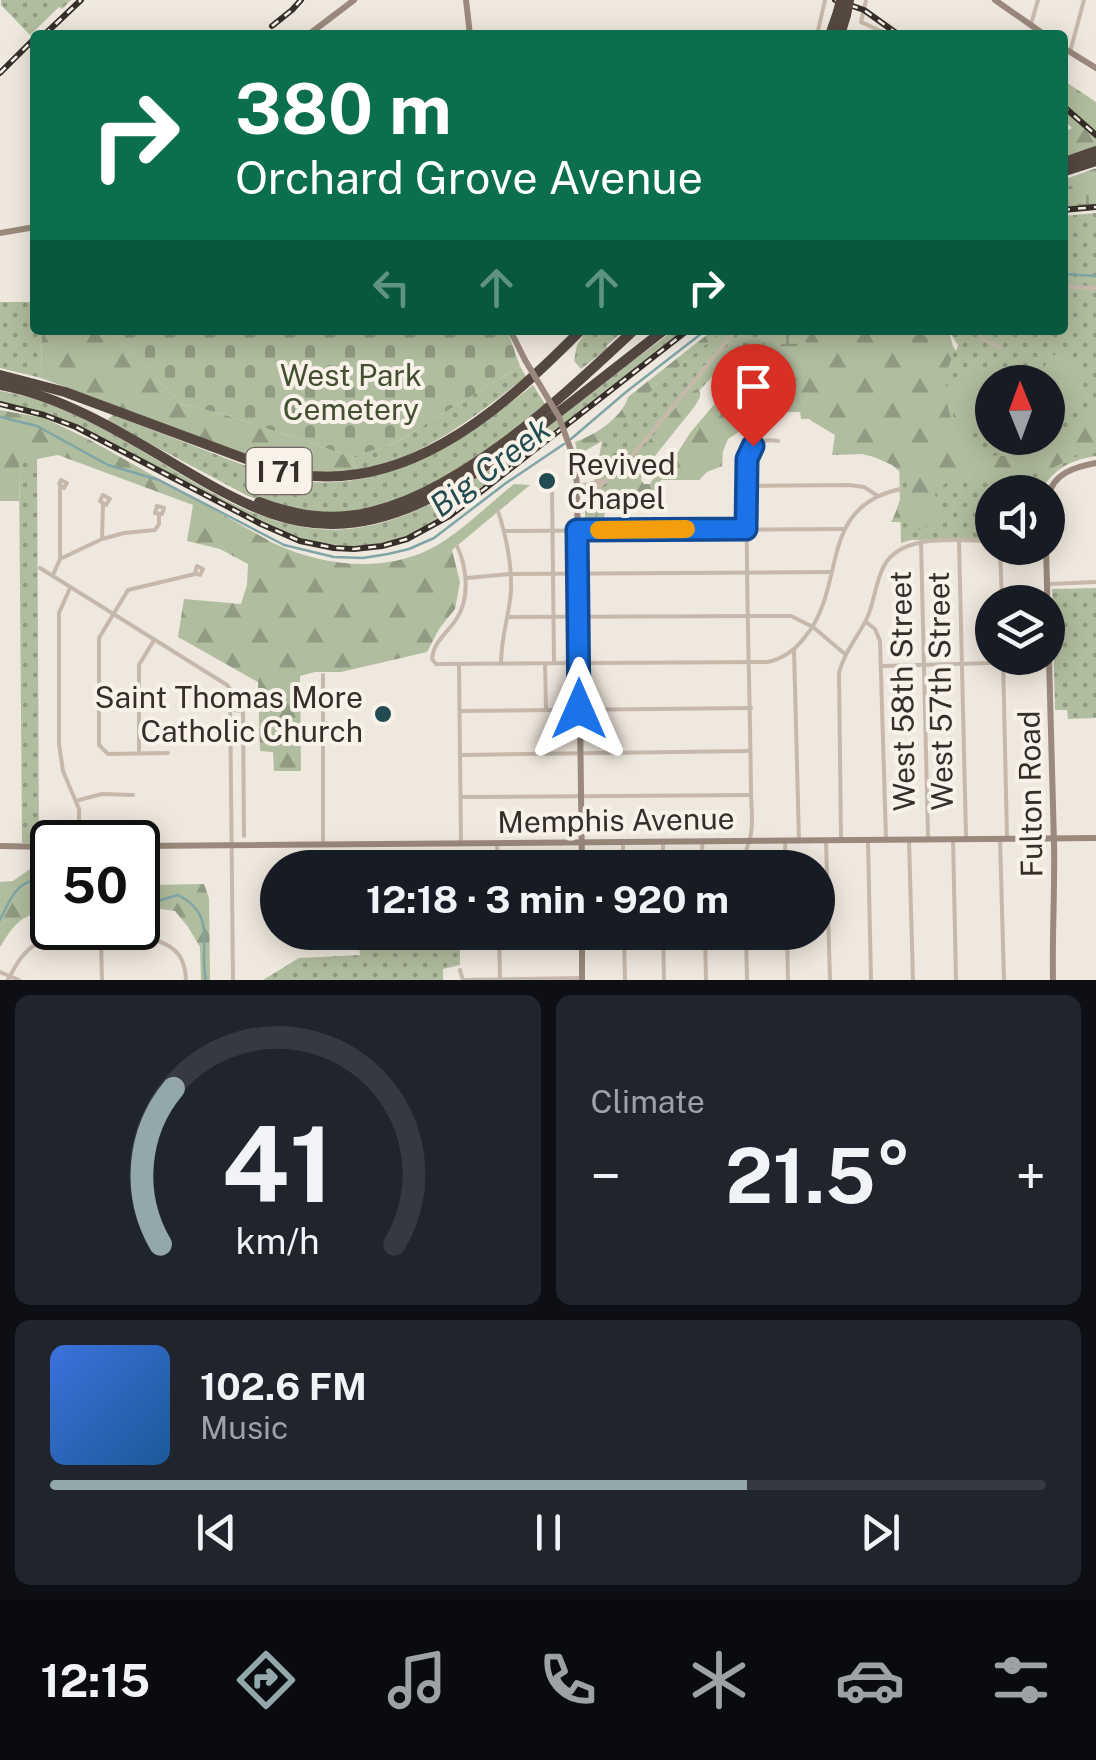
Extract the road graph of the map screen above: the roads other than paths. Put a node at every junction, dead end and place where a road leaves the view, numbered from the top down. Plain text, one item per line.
1 (354, 0) edge
2 (466, 0) edge
3 (825, 0) edge
4 (849, 0) edge
5 (866, 0) edge
6 (995, 0) edge
7 (1038, 0) edge
8 (1084, 0) edge
9 (841, 9) edge
10 (1031, 25) junction
11 (315, 30) edge
12 (469, 30) edge
13 (817, 30) edge
14 (878, 30) edge
15 (1038, 30) edge
16 (1068, 44) edge
17 (1068, 51) edge
18 (1096, 68) edge
19 (1096, 151) edge
20 (1068, 160) edge
21 (1096, 162) edge
22 (1068, 172) edge
23 (30, 228) edge
24 (0, 233) edge
25 (1068, 287) edge
26 (1096, 288) edge
27 (512, 335) edge
28 (574, 335) edge
29 (628, 335) edge
30 (658, 335) edge
31 (732, 335) edge
32 (979, 335) edge
33 (1000, 347) dead end
34 (0, 375) edge
35 (0, 385) edge
36 (778, 440) dead end
37 (154, 453) junction
38 (1096, 462) edge
39 (1062, 475) edge
40 (746, 486) junction
41 (60, 487) dead end
42 (552, 487) dead end
43 (577, 487) junction
44 (900, 488) dead end
45 (878, 496) junction
46 (103, 504) dead end
47 (498, 511) dead end
48 (159, 515) dead end
49 (746, 529) junction
50 (843, 529) junction
51 (552, 530) junction
52 (577, 530) junction
53 (505, 532) junction
54 (102, 538) junction
55 (960, 541) junction
56 (975, 541) edge
57 (921, 542) junction
58 (458, 546) dead end
59 (60, 559) junction
60 (1047, 565) edge
61 (40, 568) dead end
62 (747, 572) junction
63 (832, 572) junction
64 (196, 574) dead end
65 (510, 574) junction
66 (552, 574) junction
67 (578, 574) junction
68 (52, 576) junction
69 (465, 578) junction
70 (1096, 582) edge
71 (1048, 584) junction
72 (70, 588) junction
73 (113, 614) junction
74 (507, 616) junction
75 (748, 616) junction
76 (553, 617) junction
77 (578, 617) junction
78 (866, 622) junction
79 (813, 627) junction
80 (154, 640) junction
81 (794, 650) junction
82 (845, 654) junction
83 (545, 662) junction
84 (554, 662) junction
85 (579, 663) junction
86 (749, 663) junction
87 (975, 663) edge
88 (501, 664) junction
89 (962, 664) junction
90 (459, 665) junction
91 (924, 665) junction
92 (881, 666) junction
93 (323, 675) dead end
94 (1003, 675) edge
95 (750, 708) junction
96 (579, 709) junction
97 (231, 710) junction
98 (546, 710) junction
99 (460, 711) junction
100 (750, 752) junction
101 (139, 753) junction
102 (168, 753) dead end
103 (580, 753) junction
104 (461, 755) junction
105 (231, 762) junction
106 (244, 762) junction
107 (133, 795) dead end
108 (751, 795) junction
109 (581, 796) junction
110 (461, 797) junction
111 (76, 801) junction
112 (79, 820) edge
113 (244, 836) dead end
114 (1054, 838) junction
115 (1096, 838) edge
116 (953, 839) junction
117 (966, 839) junction
118 (1004, 839) junction
119 (868, 840) junction
120 (886, 840) junction
121 (909, 840) junction
122 (928, 840) junction
123 (702, 841) junction
124 (749, 841) junction
125 (785, 841) junction
126 (799, 841) junction
127 (826, 841) junction
128 (841, 841) junction
129 (623, 842) junction
130 (663, 842) junction
131 (582, 843) junction
132 (232, 844) junction
133 (323, 844) junction
134 (461, 844) junction
135 (497, 844) junction
136 (0, 846) edge
137 (160, 846) edge
138 (30, 847) edge
139 (497, 850) edge
140 (582, 850) edge
141 (623, 850) edge
142 (663, 850) edge
143 (702, 850) edge
144 (745, 850) edge
145 (785, 850) edge
146 (160, 941) edge
147 (30, 947) edge
148 (101, 950) edge
149 (500, 950) edge
150 (582, 950) edge
151 (624, 950) edge
152 (663, 950) edge
153 (705, 950) edge
154 (746, 950) edge
155 (787, 950) edge
156 (460, 970) dead end
157 (0, 972) edge
158 (9, 979) edge
159 (500, 979) edge
160 (582, 979) edge
161 (19, 980) edge
162 (102, 980) edge
163 (186, 980) edge
164 (233, 980) edge
165 (463, 980) edge
166 (625, 980) edge
167 (664, 980) edge
168 (706, 980) edge
169 (747, 980) edge
170 (788, 980) edge
171 (830, 980) edge
172 (872, 980) edge
173 (913, 980) edge
174 (956, 980) edge
175 (1004, 980) edge
176 (1053, 980) edge

1 - 11 main road
2 - 12 main road
3 - 13 street
4 - 9 highway, bridge
5 - 14 street
6 - 10 main road
7 - 10 street
8 - 16 street
10 - 15 main road
17 - 18 main road
19 - 20 highway
21 - 22 highway
23 - 24 main road
25 - 26 street
27 - 43 main road, bridge
28 - 34 highway, I 71
29 - 37 highway
30 - 37 highway, I 71
31 - 43 street
32 - 33 street
35 - 37 highway, I 71
36 - 40 street
38 - 39 main road
40 - 45 street
40 - 49 street
41 - 59 street
42 - 51 street
43 - 52 main road
44 - 45 street
45 - 50 street
46 - 54 street
47 - 53 street
48 - 54 street
49 - 50 street
49 - 52 street
49 - 62 street
50 - 63 street
51 - 52 street
51 - 53 street
51 - 66 street
52 - 67 main road
53 - 65 street
54 - 59 street
55 - 56 street
55 - 57 street
55 - 89 street, West 57th Street
57 - 78 street
57 - 91 street, West 58th Street
58 - 69 street
59 - 68 street
60 - 71 main road, Fulton Road
61 - 68 street
62 - 63 street
62 - 67 street
62 - 75 street
63 - 79 street
64 - 73 street
65 - 66 street
65 - 69 street
65 - 74 street
66 - 67 street
66 - 76 street
67 - 77 main road
68 - 72 street
69 - 90 street
70 - 71 street
71 - 114 main road, Fulton Road
72 - 73 street
72 - 111 street
73 - 80 street
73 - 101 street
74 - 76 street
74 - 88 street
75 - 77 street
75 - 79 street
75 - 86 street
76 - 77 street
76 - 84 street
77 - 85 main road
78 - 82 street
78 - 92 street
79 - 81 street
79 - 82 street
80 - 97 street
80 - 101 street
81 - 86 street
81 - 126 street
82 - 128 street
83 - 84 street
83 - 88 street
83 - 98 street
84 - 85 street
85 - 86 street
85 - 96 main road
86 - 95 street
87 - 89 street
88 - 90 street
89 - 91 street
89 - 117 street, West 57th Street
90 - 99 street
91 - 92 street
91 - 122 street, West 58th Street
92 - 120 street
93 - 133 street
94 - 118 street
95 - 96 street
95 - 100 street
96 - 98 street
96 - 103 main road
97 - 105 street
97 - 106 street
98 - 99 street
99 - 104 street
100 - 103 street
100 - 108 street
101 - 102 street
103 - 104 street
103 - 109 main road
104 - 110 street
105 - 106 street
105 - 132 street
106 - 113 street
107 - 111 street
108 - 109 street
108 - 124 street
109 - 110 street
109 - 131 main road
110 - 134 street
111 - 112 street
114 - 115 main road, Memphis Avenue
114 - 118 main road, Memphis Avenue
114 - 176 main road, Fulton Road
116 - 117 main road, Memphis Avenue
116 - 122 main road, Memphis Avenue
116 - 174 street, West 57th Street
117 - 118 main road, Memphis Avenue
118 - 175 street
119 - 120 main road, Memphis Avenue
119 - 128 main road, Memphis Avenue
119 - 172 street
120 - 121 main road, Memphis Avenue
121 - 122 main road, Memphis Avenue
121 - 173 street, West 58th Street
123 - 124 main road, Memphis Avenue
123 - 130 main road, Memphis Avenue
123 - 143 street
124 - 125 main road, Memphis Avenue
124 - 144 street
125 - 126 main road, Memphis Avenue
125 - 145 street
126 - 127 main road, Memphis Avenue
127 - 128 main road, Memphis Avenue
127 - 171 street
129 - 130 main road, Memphis Avenue
129 - 131 main road, Memphis Avenue
129 - 141 street
130 - 142 street
131 - 135 main road, Memphis Avenue
131 - 140 main road
132 - 133 main road, Memphis Avenue
132 - 137 main road, Memphis Avenue
132 - 164 street
133 - 134 main road, Memphis Avenue
134 - 135 main road, Memphis Avenue
135 - 139 street
136 - 138 main road
146 - 163 street
147 - 158 street
148 - 162 street
149 - 159 street
150 - 160 main road
151 - 166 street
152 - 167 street
153 - 168 street
154 - 169 street
155 - 170 street
156 - 165 street
157 - 158 street
158 - 161 street
159 - 160 street
159 - 165 street

